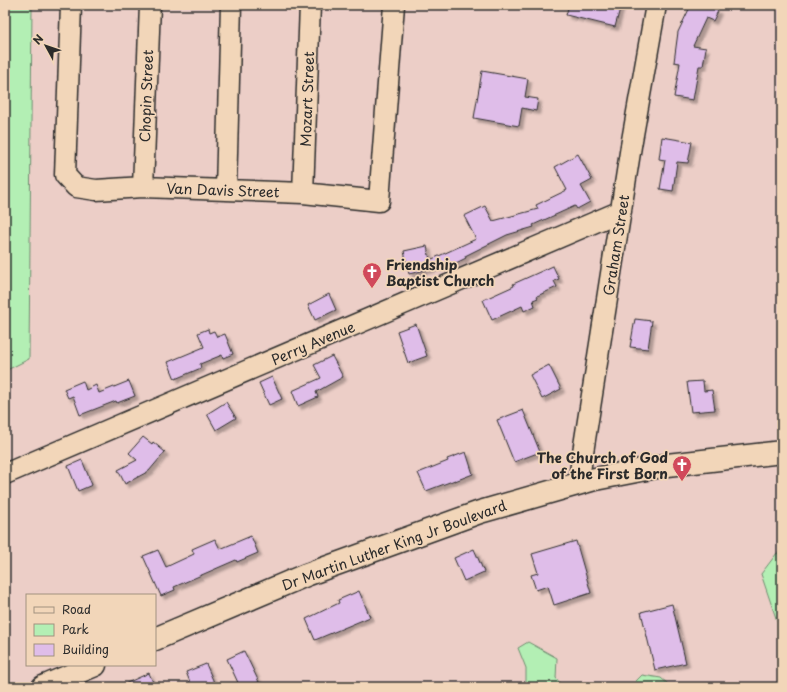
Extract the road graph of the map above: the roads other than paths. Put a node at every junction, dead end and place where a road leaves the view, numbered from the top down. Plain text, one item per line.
1 (71, 5) edge
2 (150, 5) edge
3 (231, 5) edge
4 (310, 5) edge
5 (394, 5) edge
6 (656, 5) edge
7 (143, 187) junction
8 (226, 190) junction
9 (303, 193) junction
10 (621, 211) junction
11 (782, 452) edge
12 (5, 474) edge
13 (578, 484) junction
14 (156, 639) edge
15 (93, 666) edge
16 (43, 687) edge

1 - 7 street, Van Davis Street
2 - 7 street, Chopin Street
3 - 8 street
4 - 9 street, Mozart Street
5 - 9 street, Van Davis Street
6 - 10 street, Graham Street
7 - 8 street, Van Davis Street
8 - 9 street, Van Davis Street
10 - 12 street, Perry Avenue
10 - 13 street, Graham Street
11 - 13 main road, Dr Martin Luther King Jr Boulevard
13 - 14 main road, Dr Martin Luther King Jr Boulevard
15 - 16 main road

